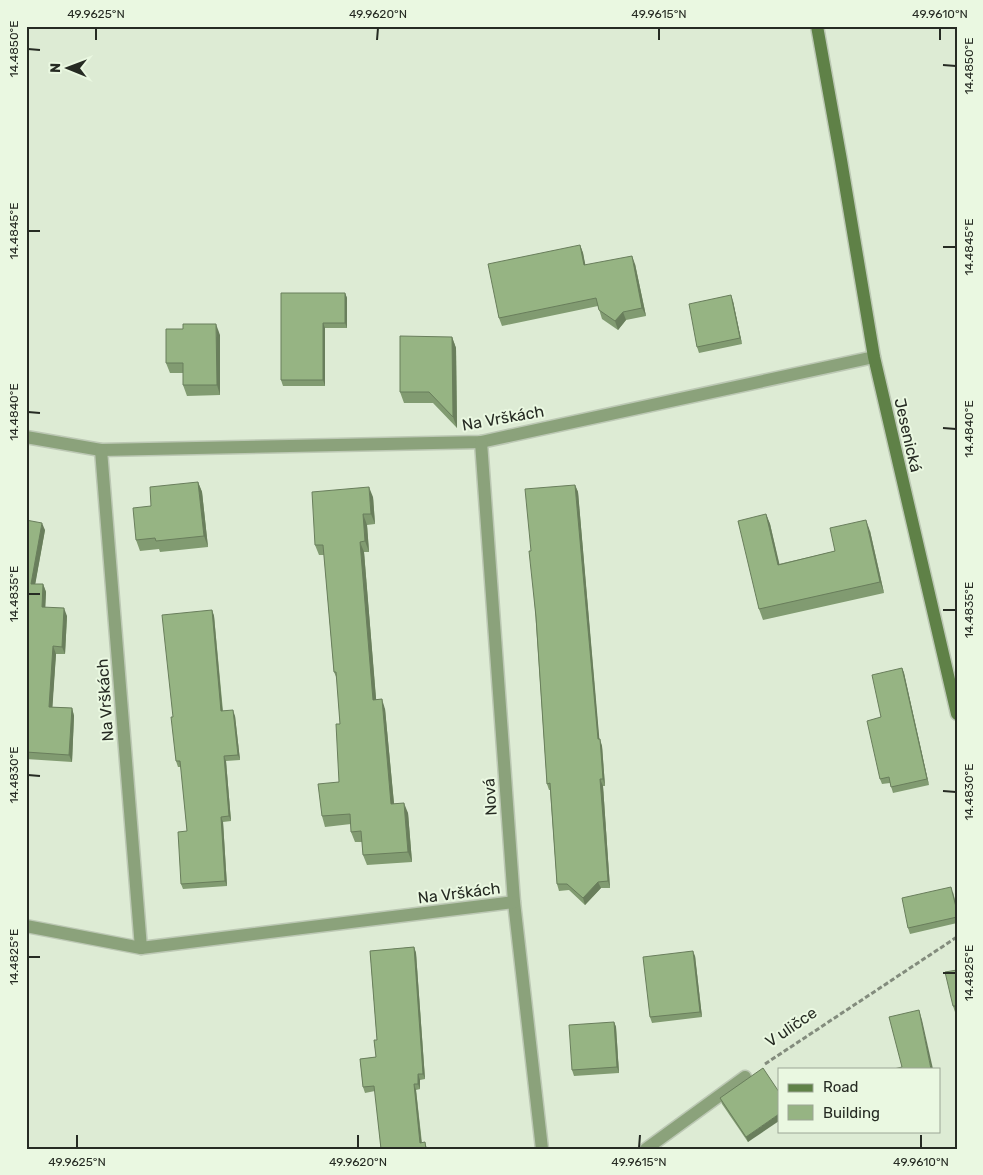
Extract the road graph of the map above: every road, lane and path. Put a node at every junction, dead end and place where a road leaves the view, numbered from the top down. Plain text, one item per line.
1 (817, 26) edge
2 (874, 358) junction
3 (26, 437) edge
4 (481, 442) junction
5 (101, 450) junction
6 (957, 714) edge
7 (514, 902) junction
8 (26, 926) edge
9 (957, 937) edge
10 (140, 948) junction
11 (745, 1077) joint
12 (542, 1149) edge
13 (646, 1149) edge

1 - 2 main road, Jesenická
2 - 4 street, Na Vrškách
2 - 6 main road, Jesenická
3 - 5 street, Na Vrškách
4 - 5 street, Na Vrškách
4 - 7 street, Nová
5 - 10 street, Na Vrškách
7 - 10 street, Na Vrškách
7 - 12 street, Nová
8 - 10 street, Na Vrškách
9 - 11 path, V uličce
11 - 13 street

